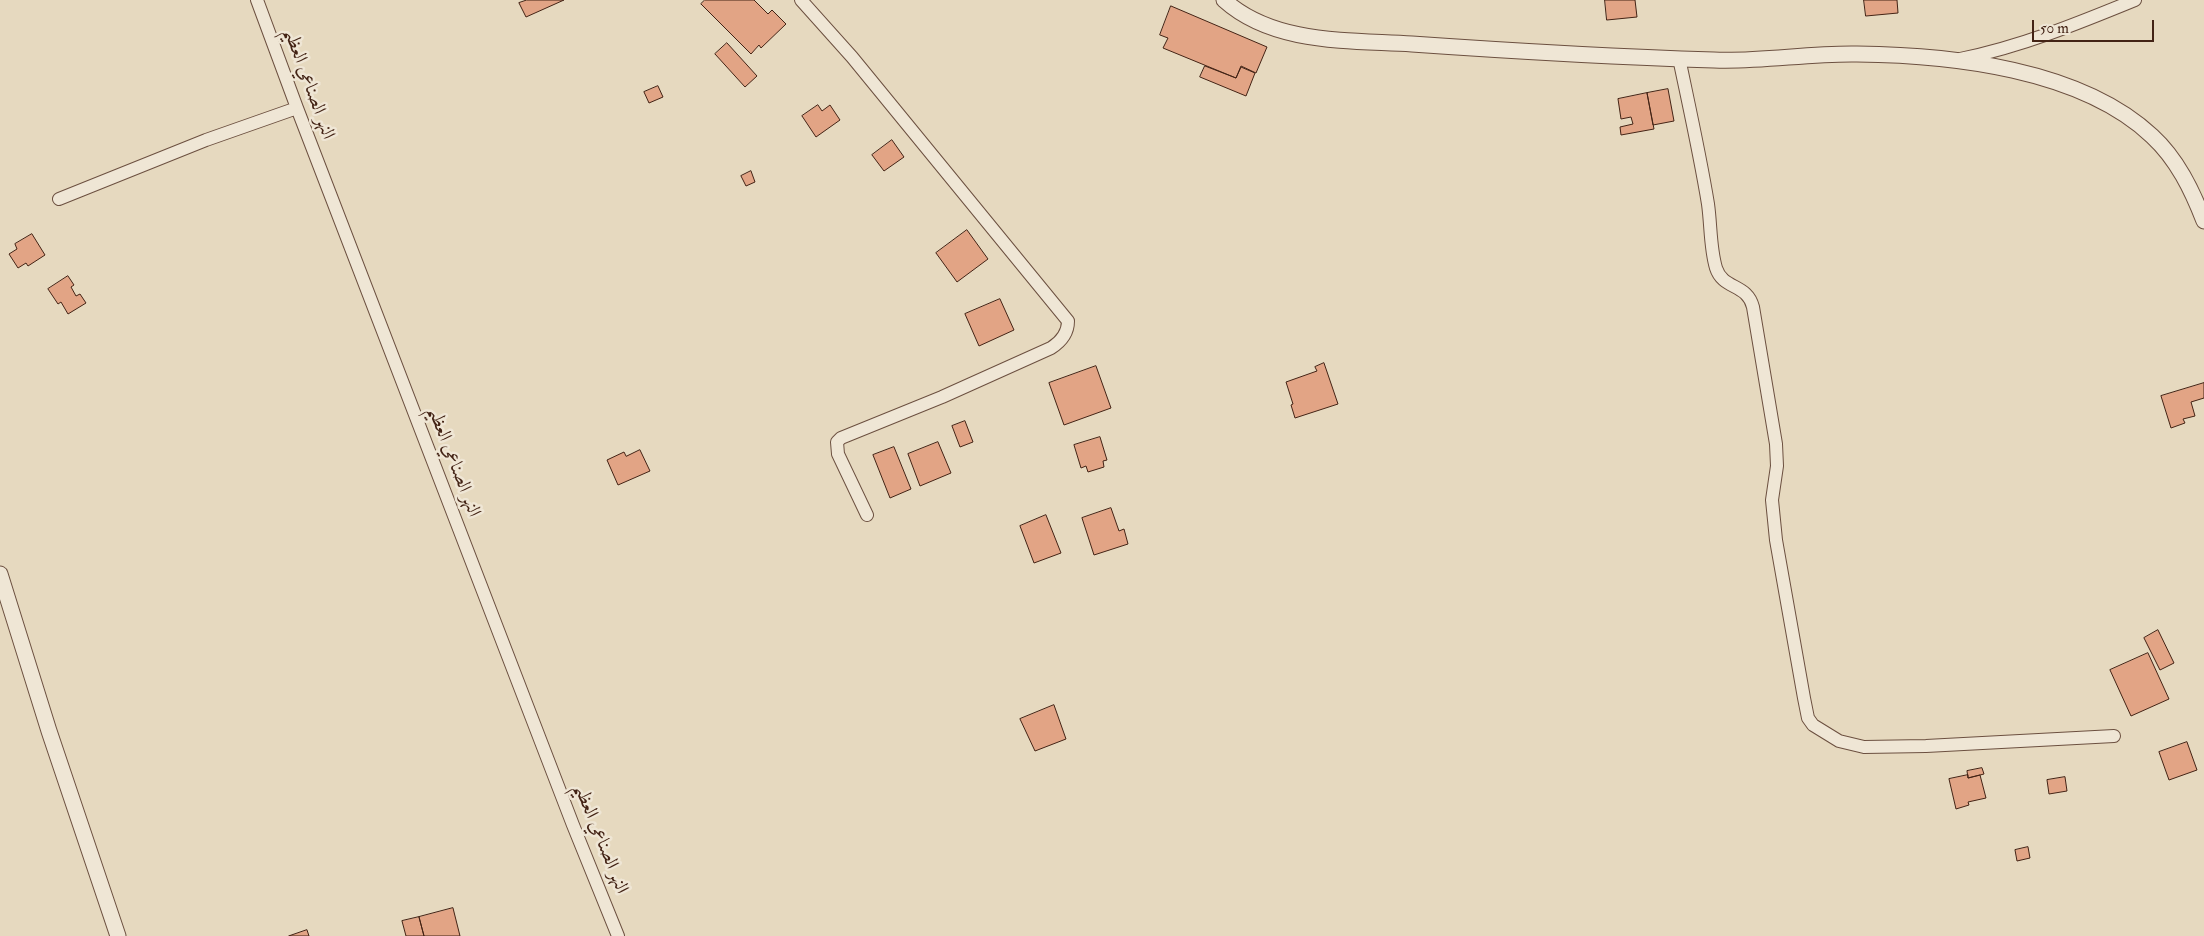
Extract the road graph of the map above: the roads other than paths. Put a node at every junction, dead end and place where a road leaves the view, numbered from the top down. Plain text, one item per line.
1 (257, 0) edge
2 (801, 0) edge
3 (1224, 0) edge
4 (2136, 0) edge
5 (1680, 58) junction
6 (1955, 60) junction
7 (297, 108) junction
8 (59, 199) dead end
9 (2204, 221) edge
10 (867, 515) dead end
11 (0, 574) edge
12 (2114, 736) dead end
13 (118, 936) edge
14 (618, 936) edge

1 - 7 street, النهر الصناعي العظيم
2 - 10 street
3 - 5 street
4 - 6 street
5 - 6 street
5 - 12 street
6 - 9 street
7 - 8 street
7 - 14 street, النهر الصناعي العظيم
11 - 13 street

